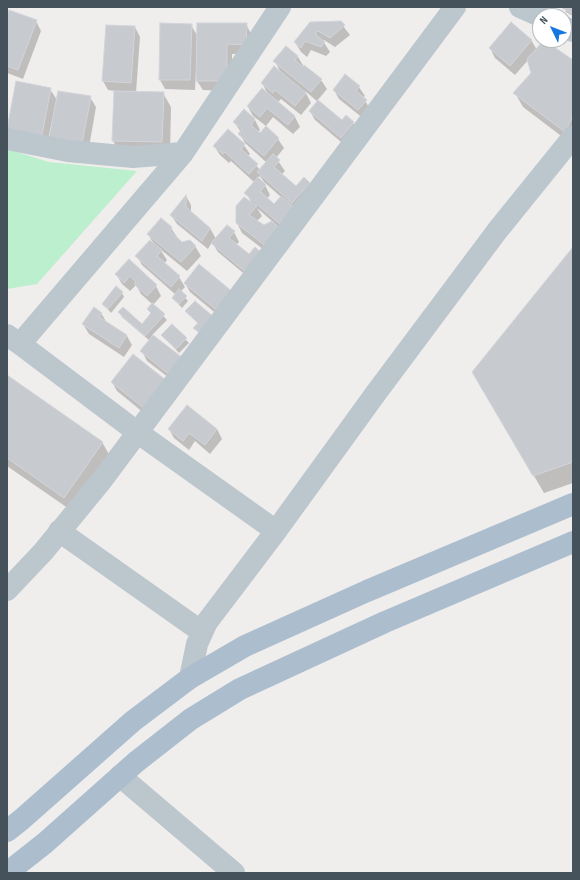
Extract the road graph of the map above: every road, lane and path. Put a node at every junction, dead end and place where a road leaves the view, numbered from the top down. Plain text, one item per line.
1 (280, 7) edge
2 (455, 7) edge
3 (520, 7) edge
4 (532, 12) edge
5 (573, 137) edge
6 (7, 139) edge
7 (183, 153) junction
8 (14, 340) edge
9 (137, 432) junction
10 (573, 504) edge
11 (59, 531) junction
12 (276, 531) junction
13 (573, 542) edge
14 (7, 590) edge
15 (202, 632) junction
16 (190, 678) junction
17 (120, 776) junction
18 (7, 831) edge
19 (7, 873) edge
20 (234, 873) edge

1 - 7 street
2 - 9 street
3 - 4 street
5 - 12 street
6 - 7 street
7 - 8 street
8 - 9 street
9 - 11 street
9 - 12 street
10 - 16 main road
11 - 14 street
11 - 15 street
12 - 15 street
13 - 17 main road
15 - 16 street
16 - 18 main road
17 - 19 main road
17 - 20 street

